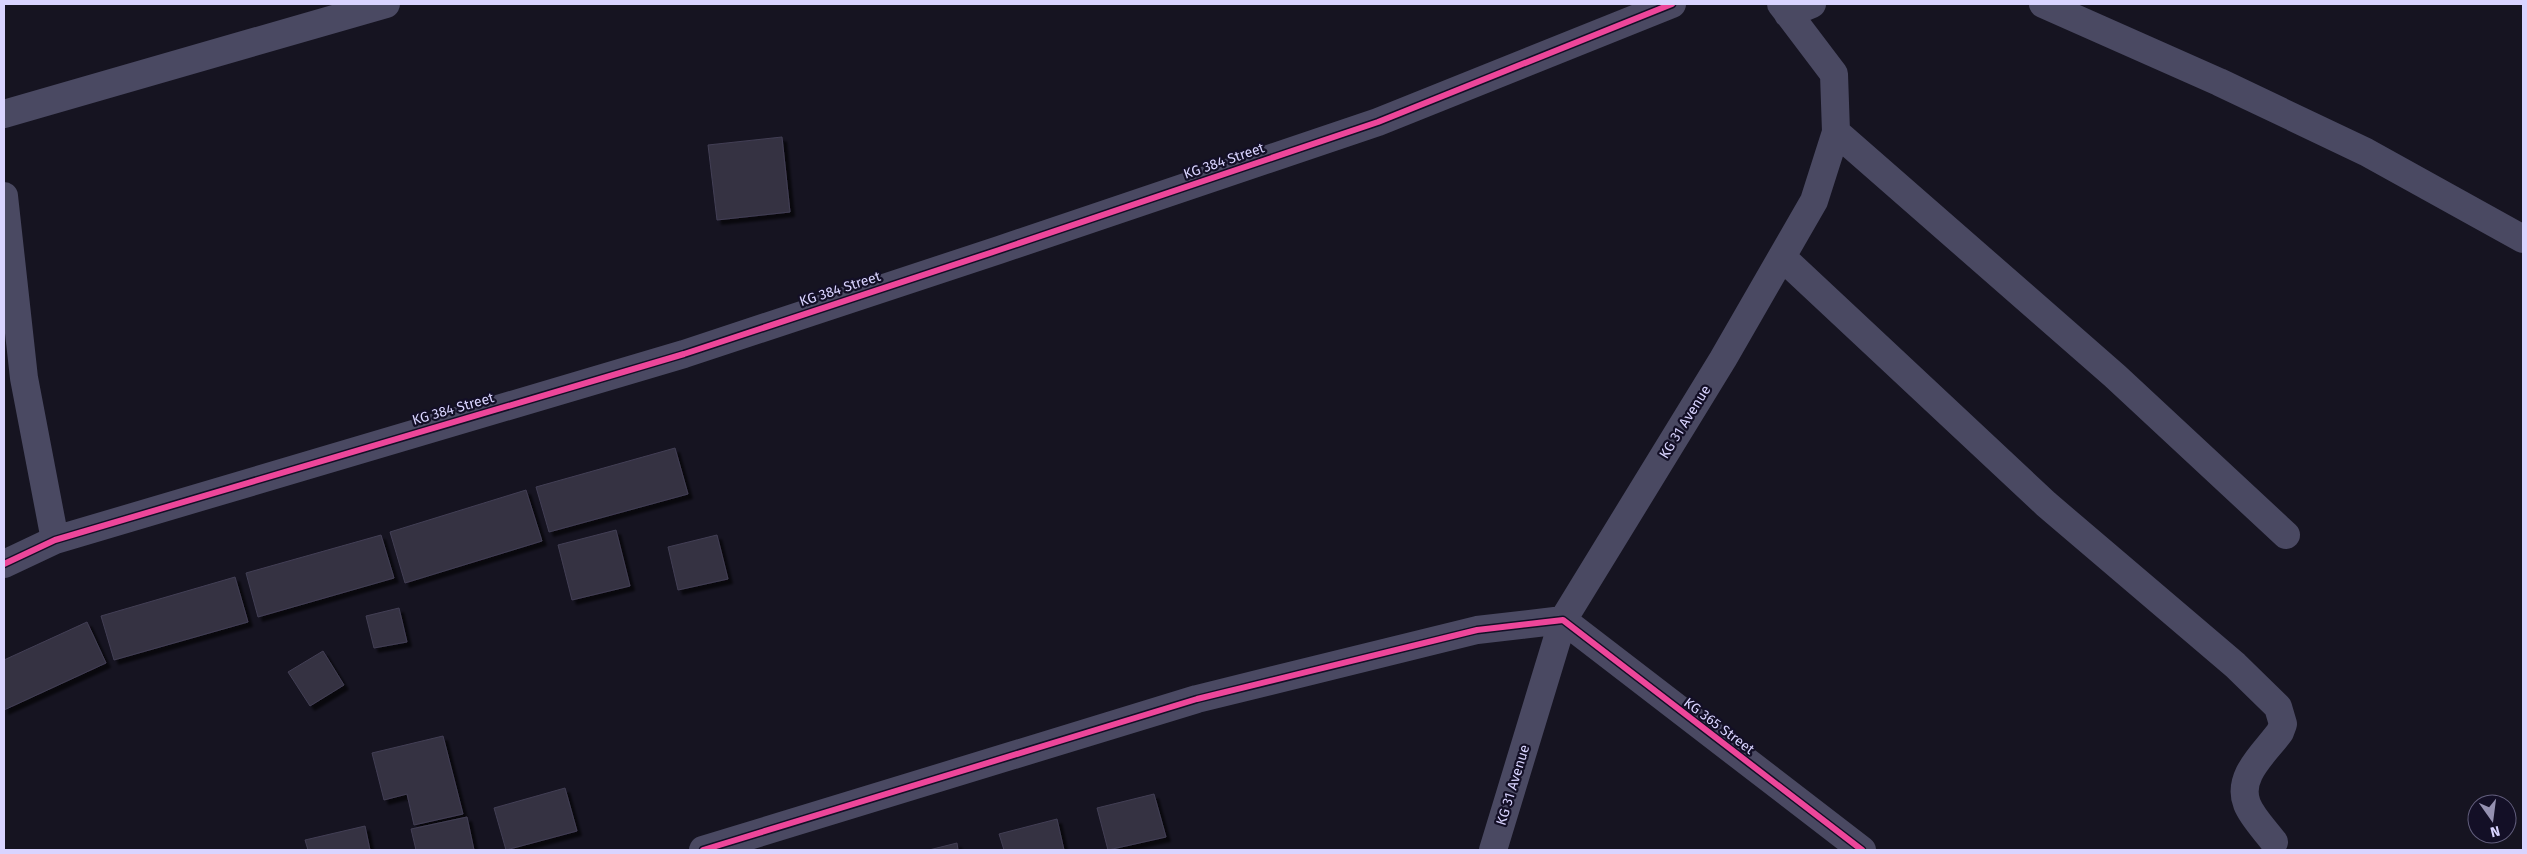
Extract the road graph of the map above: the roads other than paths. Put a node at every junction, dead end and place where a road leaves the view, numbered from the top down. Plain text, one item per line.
1 (386, 4) edge
2 (1672, 4) edge
3 (1812, 4) edge
4 (2043, 4) edge
5 (1784, 9) edge
6 (4, 114) edge
7 (1836, 132) junction
8 (4, 196) edge
9 (2523, 239) edge
10 (1782, 257) junction
11 (2286, 535) dead end
12 (54, 540) junction
13 (4, 564) edge
14 (1563, 620) junction
15 (2274, 842) dead end
16 (703, 850) edge
17 (1493, 850) edge
18 (1862, 850) edge

1 - 6 street
2 - 12 street, KG 384 Street
3 - 5 street
4 - 9 street
5 - 7 street, KG 31 Avenue
7 - 10 street, KG 31 Avenue
7 - 11 street
8 - 12 street
10 - 14 street, KG 31 Avenue
10 - 15 street
12 - 13 street, KG 384 Street
14 - 16 street
14 - 17 street, KG 31 Avenue
14 - 18 street, KG 365 Street

